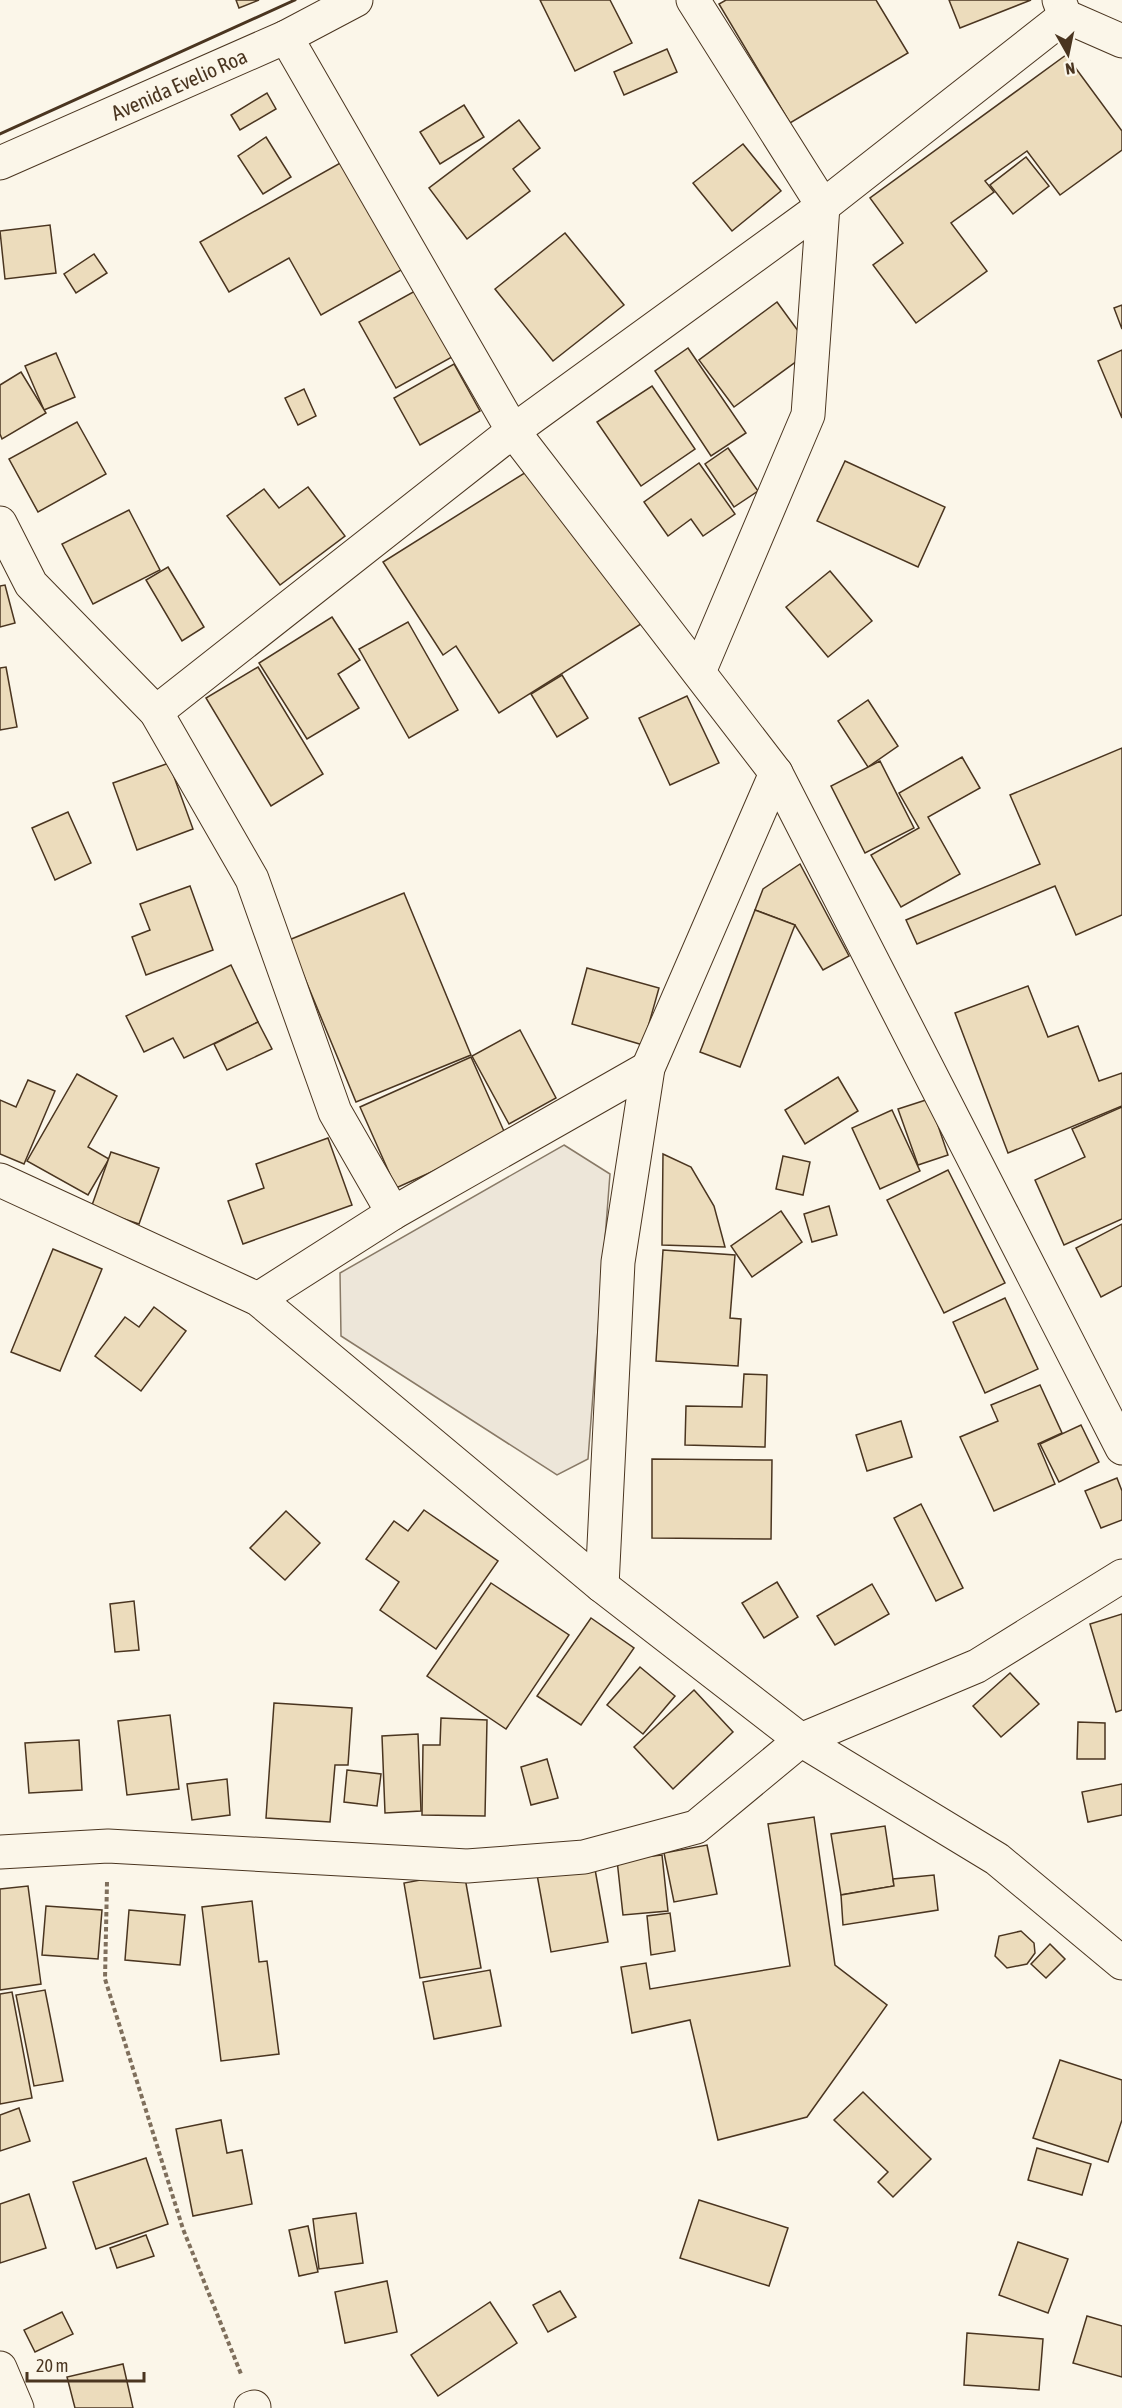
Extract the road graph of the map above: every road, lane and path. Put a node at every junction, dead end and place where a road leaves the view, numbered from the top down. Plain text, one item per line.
1 (356, 0) edge
2 (693, 0) edge
3 (1062, 8) edge
4 (286, 37) junction
5 (1122, 41) edge
6 (0, 163) edge
7 (823, 206) junction
8 (513, 431) junction
9 (0, 523) edge
10 (699, 672) junction
11 (156, 712) junction
12 (776, 773) junction
13 (648, 1068) junction
14 (0, 1180) edge
15 (393, 1213) junction
16 (258, 1299) junction
17 (1122, 1448) edge
18 (1122, 1576) edge
19 (602, 1586) junction
20 (801, 1740) junction
21 (108, 1846) junction
22 (0, 1852) edge
23 (1122, 1963) edge
24 (0, 2368) edge
25 (17, 2408) edge
26 (252, 2408) edge

1 - 4 street, Avenida Evelio Roa
2 - 7 street
3 - 5 street
3 - 7 street
4 - 6 street, Avenida Evelio Roa
4 - 8 street
7 - 8 street
7 - 10 street
8 - 10 street
8 - 11 street
9 - 11 street
10 - 12 street
11 - 15 street
12 - 13 street
12 - 17 street
13 - 15 street
13 - 19 street
14 - 16 street
15 - 16 street
16 - 19 street
18 - 20 street
19 - 20 street
20 - 21 street
20 - 23 street
21 - 22 street
21 - 26 path
24 - 25 street

